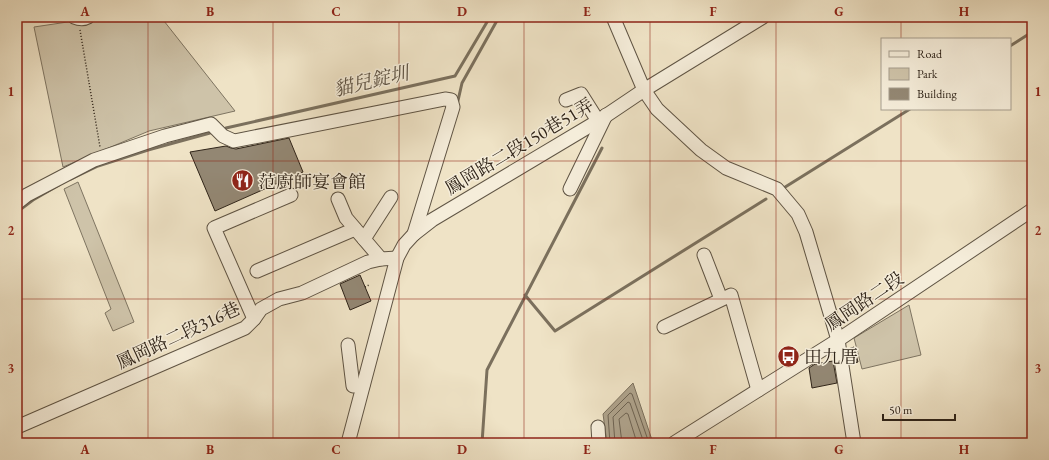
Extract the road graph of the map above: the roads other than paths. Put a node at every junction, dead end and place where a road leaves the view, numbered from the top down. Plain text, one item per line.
1 (613, 17) edge
2 (763, 17) edge
3 (644, 90) junction
4 (566, 100) dead end
5 (602, 118) junction
6 (570, 189) dead end
7 (291, 195) dead end
8 (391, 197) dead end
9 (338, 199) dead end
10 (17, 203) edge
11 (1032, 210) edge
12 (355, 229) junction
13 (414, 234) junction
14 (364, 239) junction
15 (704, 255) dead end
16 (397, 258) junction
17 (381, 259) junction
18 (257, 271) dead end
19 (721, 299) junction
20 (254, 319) junction
21 (664, 327) dead end
22 (838, 340) junction
23 (348, 345) dead end
24 (363, 385) junction
25 (758, 390) junction
26 (17, 427) edge
27 (598, 427) dead end
28 (348, 443) edge
29 (599, 443) edge
30 (674, 443) edge
31 (854, 443) edge

1 - 3 street
2 - 3 street, 鳳岡路二段150巷51弄
3 - 5 street, 鳳岡路二段150巷51弄
3 - 22 street
4 - 5 street
5 - 6 street
5 - 13 street, 鳳岡路二段150巷51弄
7 - 20 street
8 - 14 street
9 - 12 street
10 - 13 street, 鳳岡路二段150巷51弄
11 - 22 street, 鳳岡路二段
12 - 14 street
12 - 18 street
13 - 16 street, 鳳岡路二段150巷51弄
14 - 17 street
15 - 19 street
16 - 17 street, 鳳岡路二段316巷
16 - 24 street
17 - 20 street, 鳳岡路二段316巷
19 - 21 street
19 - 25 street
20 - 26 street, 鳳岡路二段316巷
22 - 25 street, 鳳岡路二段
22 - 31 street
23 - 24 street
24 - 28 street
25 - 30 street, 鳳岡路二段
27 - 29 street

